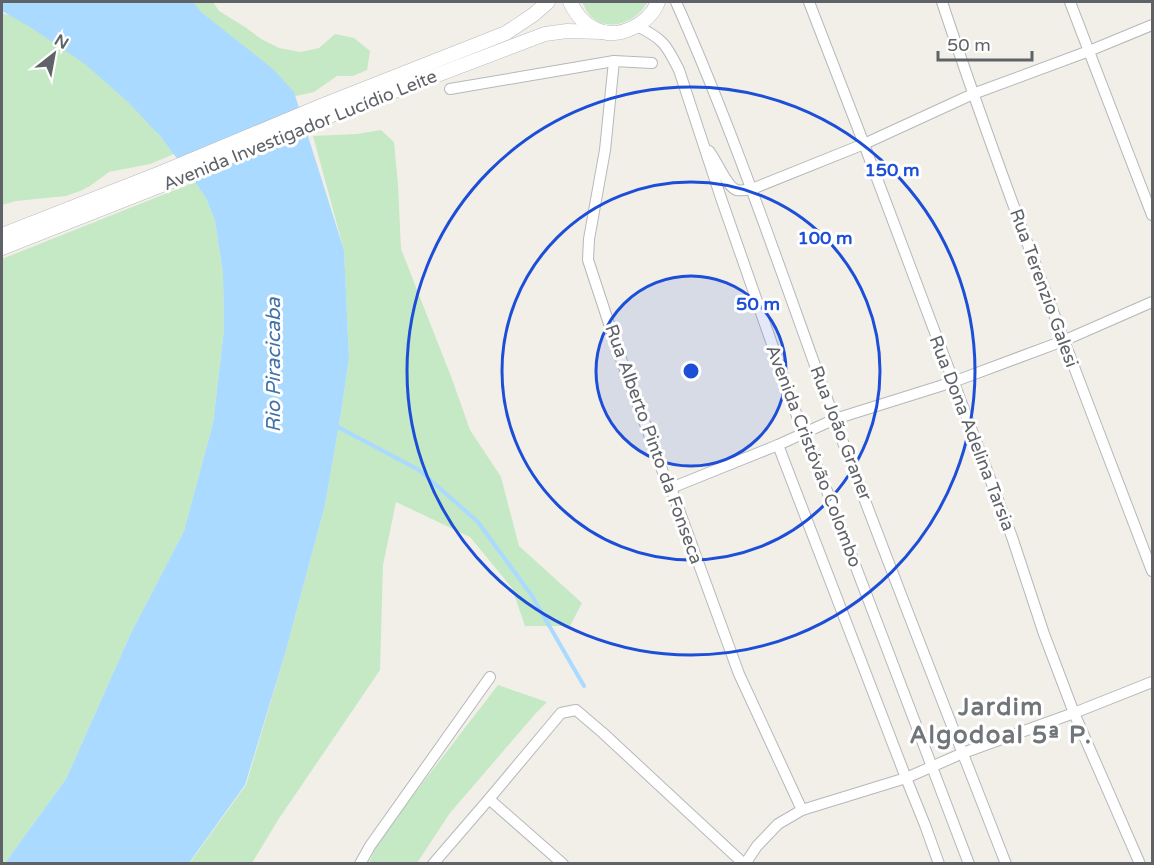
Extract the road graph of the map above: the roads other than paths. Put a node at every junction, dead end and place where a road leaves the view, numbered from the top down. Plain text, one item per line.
1 (548, 2) edge
2 (570, 2) edge
3 (658, 2) edge
4 (676, 2) edge
5 (808, 2) edge
6 (942, 2) edge
7 (1070, 2) edge
8 (1152, 25) edge
9 (637, 26) junction
10 (602, 32) junction
11 (1089, 51) junction
12 (614, 61) junction
13 (652, 63) dead end
14 (450, 89) dead end
15 (973, 94) junction
16 (323, 112) junction
17 (703, 141) junction
18 (864, 144) junction
19 (168, 177) junction
20 (752, 189) junction
21 (1152, 215) edge
22 (2, 235) edge
23 (2, 248) edge
24 (1152, 302) edge
25 (1063, 341) junction
26 (952, 382) junction
27 (835, 419) junction
28 (803, 433) junction
29 (778, 445) junction
30 (671, 488) junction
31 (1152, 571) edge
32 (490, 678) dead end
33 (1152, 682) edge
34 (1074, 713) junction
35 (963, 753) junction
36 (932, 766) junction
37 (906, 778) junction
38 (489, 799) junction
39 (802, 810) junction
40 (360, 864) edge
41 (433, 864) edge
42 (562, 864) edge
43 (745, 864) edge
44 (939, 864) edge
45 (969, 864) edge
46 (1006, 864) edge
47 (1140, 864) edge

1 - 16 main road, Avenida Investigador Lucídio Leite
2 - 10 main road
3 - 9 main road
4 - 20 street, Rua João Graner
5 - 18 street, Rua Dona Adelina Tarsia
6 - 15 street, Rua Terenzio Galesi
7 - 11 street
8 - 11 street
9 - 10 main road, Avenida Investigador Lucídio Leite
9 - 17 street, Avenida Cristóvão Colombo
10 - 16 main road, Avenida Investigador Lucídio Leite
11 - 15 street
11 - 21 street
12 - 13 street
12 - 14 street
12 - 30 street, Rua Alberto Pinto da Fonseca
15 - 18 street
15 - 25 street, Rua Terenzio Galesi
16 - 19 main road, Avenida Investigador Lucídio Leite
17 - 20 street
17 - 28 street, Avenida Cristóvão Colombo
18 - 20 street
18 - 26 street, Rua Dona Adelina Tarsia
19 - 22 main road, Avenida Investigador Lucídio Leite
19 - 23 main road, Avenida Investigador Lucídio Leite
20 - 27 street, Rua João Graner
24 - 25 street
25 - 26 street
25 - 31 street, Rua Terenzio Galesi
26 - 27 street
26 - 34 street, Rua Dona Adelina Tarsia
27 - 28 street
27 - 35 street, Rua João Graner
28 - 29 street
28 - 36 street, Avenida Cristóvão Colombo
29 - 30 street
29 - 37 street, Avenida Cristóvão Colombo
30 - 39 street, Rua Alberto Pinto da Fonseca
32 - 40 street
33 - 34 street
34 - 35 street
34 - 47 street, Rua Dona Adelina Tarsia
35 - 36 street
35 - 46 street, Rua João Graner
36 - 37 street
36 - 45 street, Avenida Cristóvão Colombo
37 - 39 street
37 - 44 street, Avenida Cristóvão Colombo
38 - 41 street
38 - 42 street
38 - 43 street
39 - 43 street

